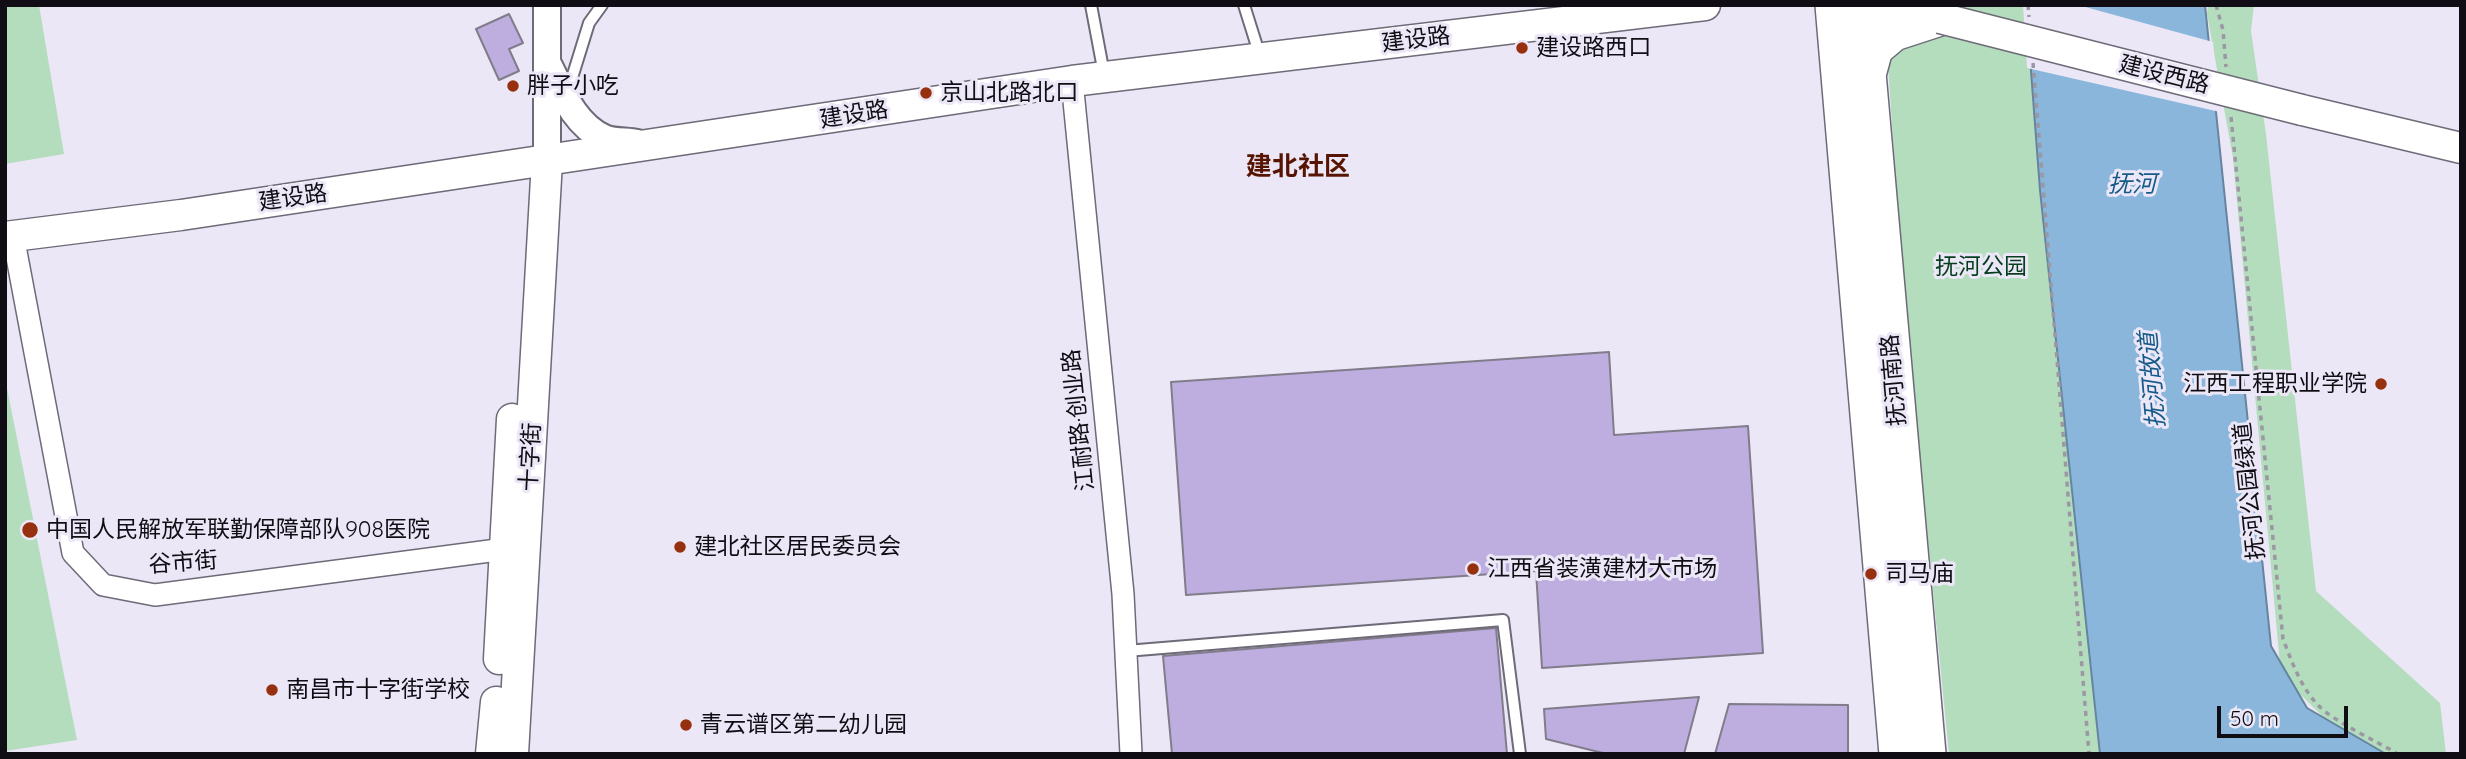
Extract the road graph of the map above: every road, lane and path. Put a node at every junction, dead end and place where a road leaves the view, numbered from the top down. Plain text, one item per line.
1 (547, 5) edge
2 (602, 5) edge
3 (1091, 5) edge
4 (1244, 5) edge
5 (1705, 5) edge
6 (1833, 5) edge
7 (1864, 5) edge
8 (2028, 5) edge
9 (2216, 5) edge
10 (1942, 10) edge
11 (1586, 13) edge
12 (2029, 19) dead end
13 (1261, 59) junction
14 (547, 60) junction
15 (2032, 61) dead end
16 (2227, 71) dead end
17 (1868, 75) junction
18 (1105, 77) junction
19 (1072, 81) junction
20 (2303, 104) junction
21 (562, 112) junction
22 (2231, 113) dead end
23 (2461, 135) edge
24 (652, 145) junction
25 (2461, 148) edge
26 (537, 162) junction
27 (9, 237) edge
28 (505, 548) junction
29 (1126, 651) junction
30 (491, 754) edge
31 (513, 754) edge
32 (1131, 754) edge
33 (1520, 754) edge
34 (1897, 754) edge
35 (1928, 754) edge
36 (2089, 754) edge
37 (2398, 754) edge

1 - 14 street
2 - 21 lane
3 - 18 lane
4 - 13 lane
5 - 11 main road, 建设路
6 - 34 highway, 抚河南路
7 - 10 main road, 建设西路
7 - 17 highway, 抚河南路
8 - 12 path
9 - 16 path
10 - 17 highway
10 - 20 main road, 建设西路, bridge
11 - 13 main road, 建设路
13 - 18 main road, 建设路
14 - 21 street
14 - 26 street
15 - 36 path
17 - 35 highway, 抚河南路
18 - 19 main road, 建设路
19 - 24 main road, 建设路
19 - 29 street, 江耐路·创业路
20 - 23 main road, 建设西路
20 - 25 main road, 建设西路
21 - 24 street
21 - 26 lane
22 - 37 path, 抚河公园绿道
24 - 26 main road, 建设路
26 - 27 main road, 建设路
26 - 28 main road, 十字街
26 - 31 main road, 十字街
27 - 28 street, 谷市街
28 - 30 main road, 十字街
29 - 32 street, 江耐路·创业路
29 - 33 lane

